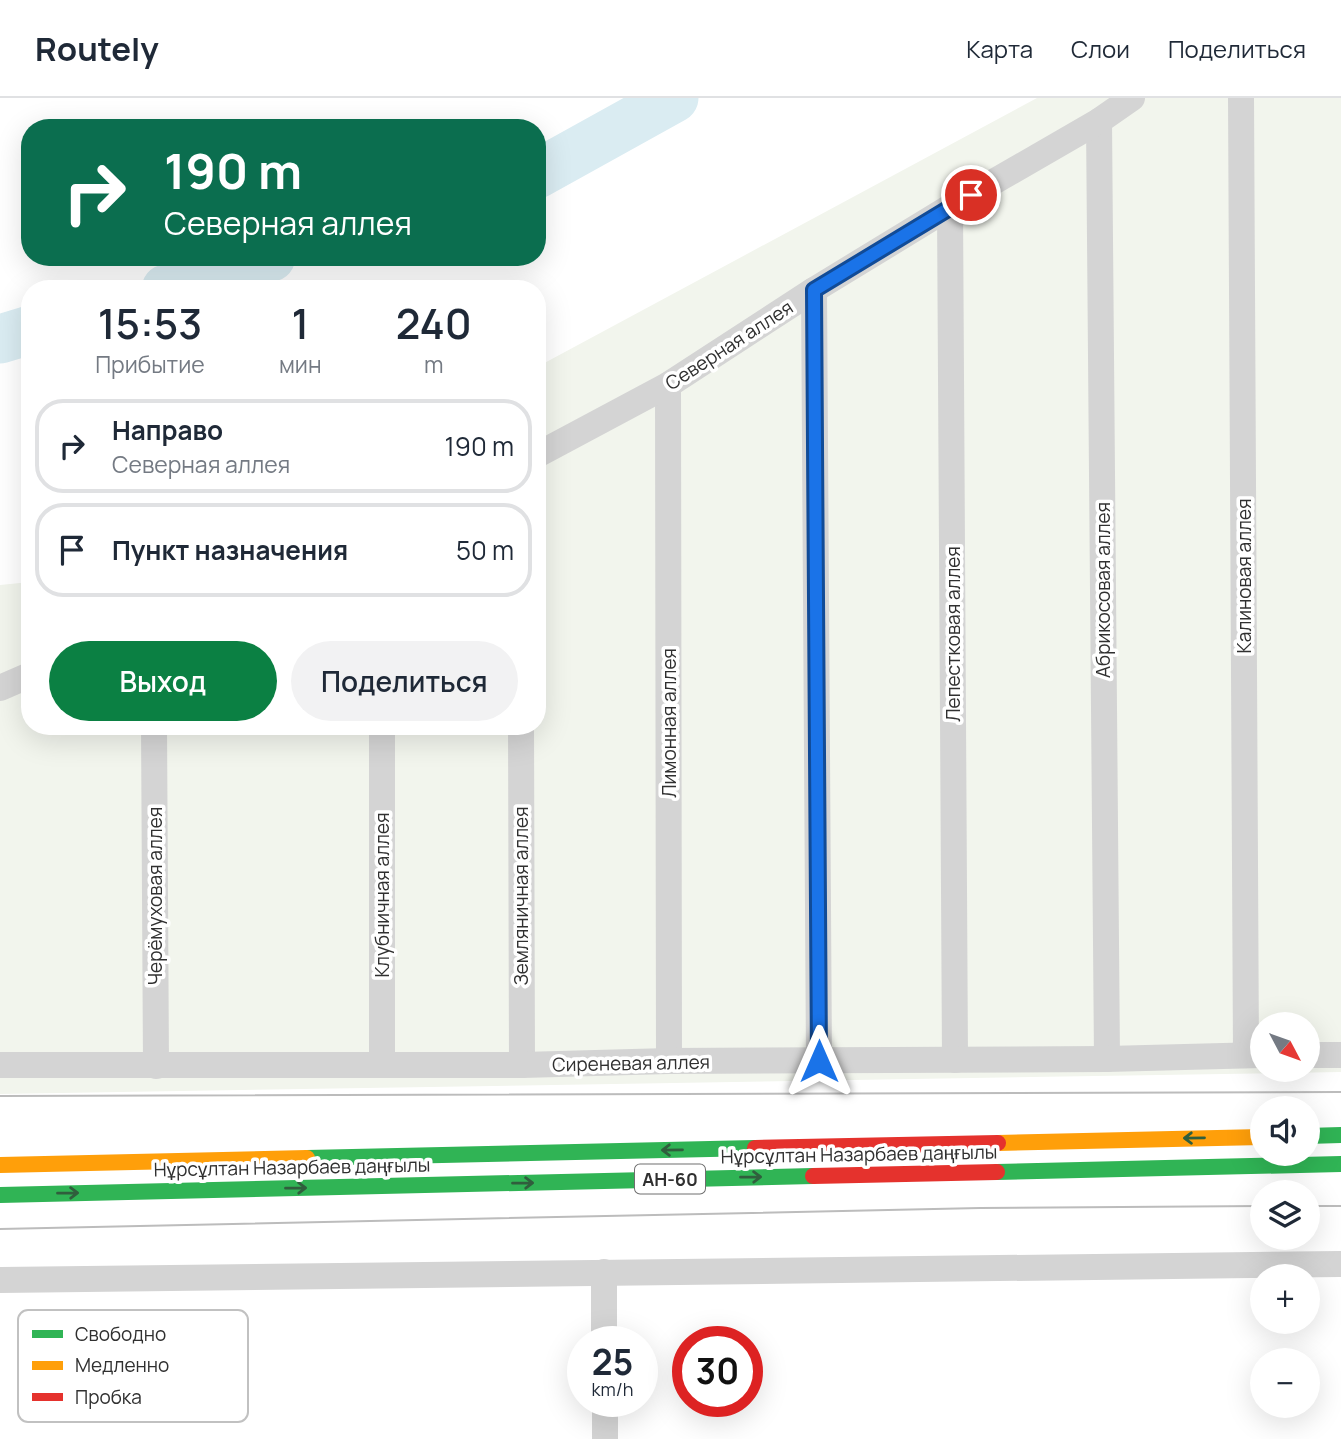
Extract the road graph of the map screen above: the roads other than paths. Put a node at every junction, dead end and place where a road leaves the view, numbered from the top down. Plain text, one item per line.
1 (1132, 98) edge
2 (1241, 98) edge
3 (1099, 121) junction
4 (950, 207) junction
5 (814, 290) junction
6 (668, 385) junction
7 (546, 450) edge
8 (21, 679) edge
9 (0, 688) edge
10 (154, 735) edge
11 (382, 735) edge
12 (521, 735) edge
13 (1253, 1012) edge
14 (1250, 1055) edge
15 (1320, 1055) edge
16 (1341, 1055) edge
17 (1107, 1059) junction
18 (955, 1060) junction
19 (670, 1061) junction
20 (819, 1061) junction
21 (382, 1064) junction
22 (0, 1065) edge
23 (522, 1065) junction
24 (156, 1066) junction
25 (1341, 1135) edge
26 (1320, 1136) edge
27 (1250, 1137) edge
28 (1341, 1164) edge
29 (0, 1165) edge
30 (0, 1195) edge
31 (1341, 1264) edge
32 (604, 1272) junction
33 (0, 1280) edge
34 (604, 1326) edge
35 (605, 1417) edge
36 (605, 1439) edge

1 - 3 street, Северная аллея
2 - 13 street, Калиновая аллея
3 - 4 street, Северная аллея
3 - 17 street, Абрикосовая аллея
4 - 5 street, Северная аллея
4 - 18 street, Лепестковая аллея
5 - 6 street, Северная аллея
5 - 20 street
6 - 7 street, Северная аллея
6 - 19 street, Лимонная аллея
8 - 9 street
10 - 24 street, Черёмуховая аллея
11 - 21 street, Клубничная аллея
12 - 23 street, Земляничная аллея
14 - 17 street, Сиреневая аллея
15 - 16 street
17 - 18 street, Сиреневая аллея
18 - 20 street, Сиреневая аллея
19 - 20 street, Сиреневая аллея
19 - 23 street, Сиреневая аллея
21 - 23 street, Сиреневая аллея
21 - 24 street, Сиреневая аллея
22 - 24 street, Сиреневая аллея
25 - 26 main road
27 -> 29 main road, Нұрсұлтан Назарбаев даңғылы / АН-60
30 -> 28 main road, Нұрсұлтан Назарбаев даңғылы / АН-60
31 - 32 street
32 - 33 street
32 - 34 street
35 - 36 street

